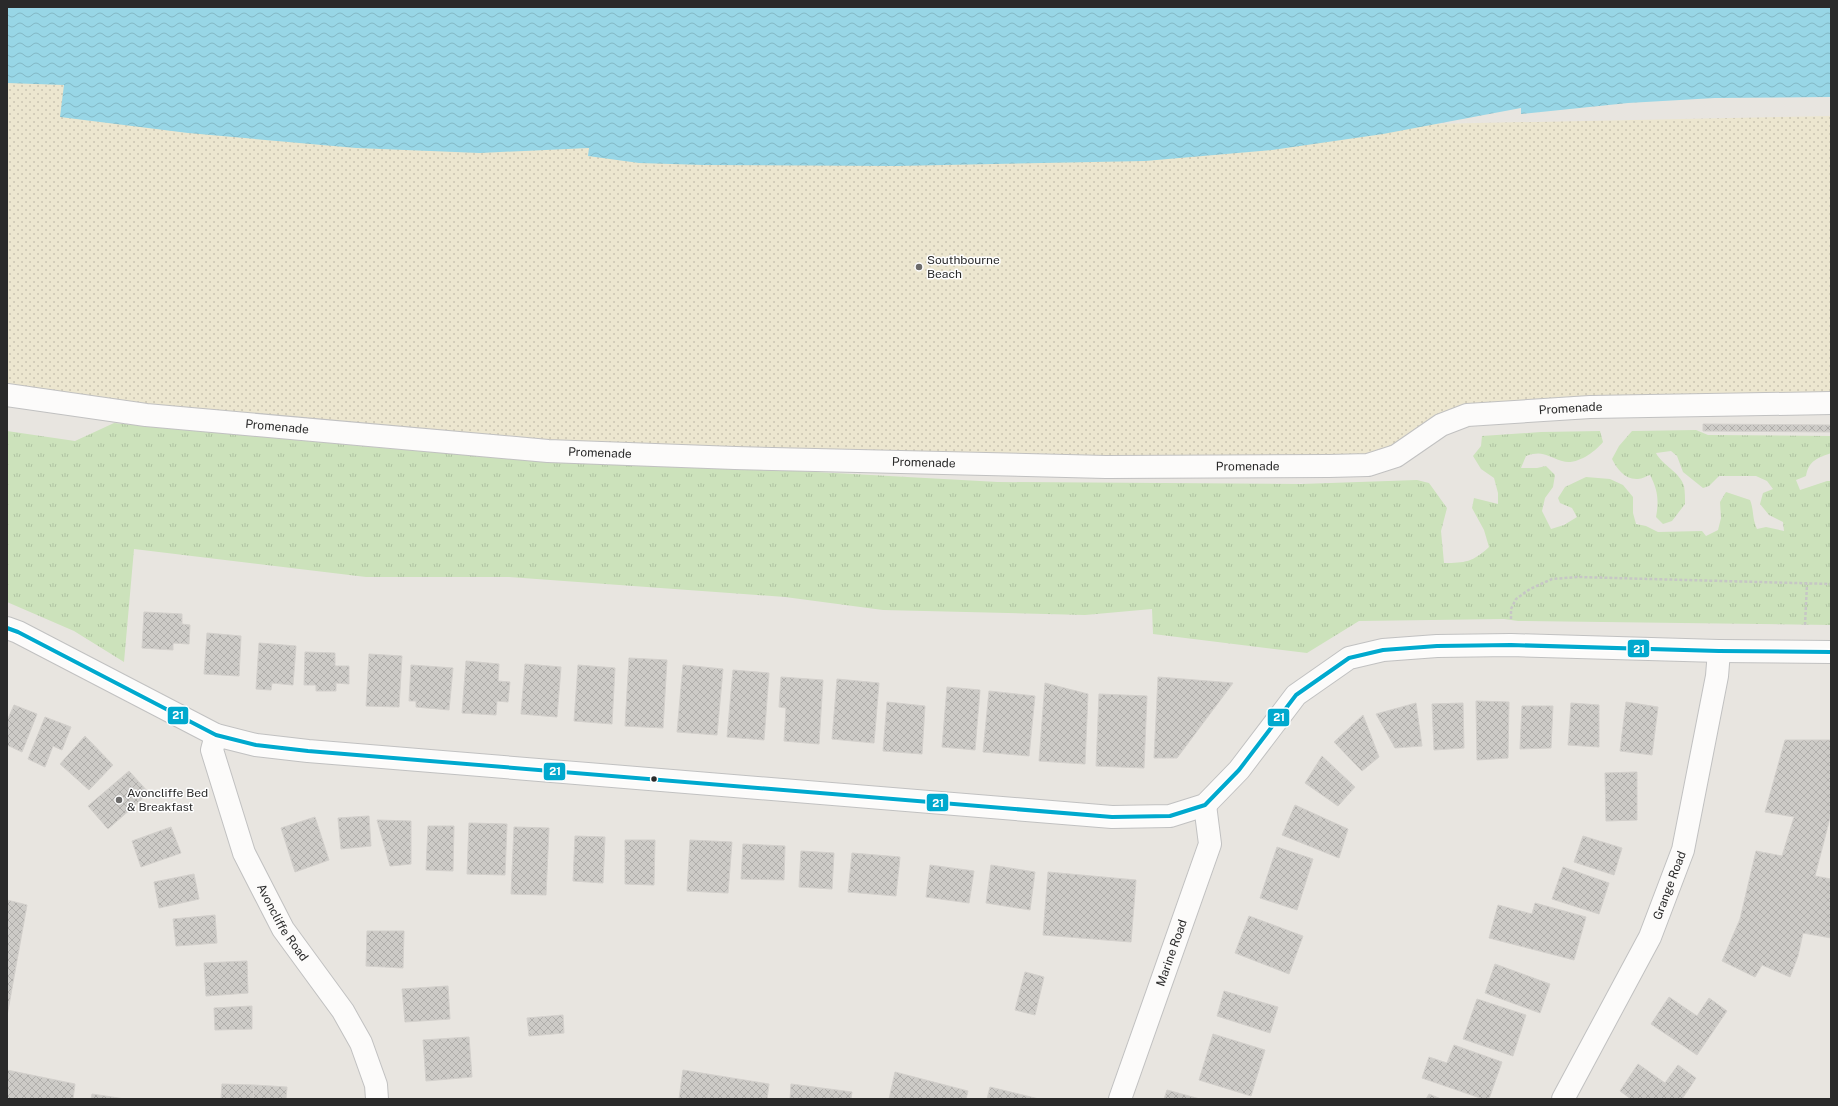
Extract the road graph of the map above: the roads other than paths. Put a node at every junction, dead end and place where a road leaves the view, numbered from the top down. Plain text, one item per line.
1 (7, 395) edge
2 (1831, 403) edge
3 (7, 628) edge
4 (1719, 652) junction
5 (1831, 652) edge
6 (216, 735) junction
7 (1205, 805) junction
8 (377, 1099) edge
9 (1120, 1099) edge
10 (1563, 1099) edge

1 - 2 street, Promenade
3 - 6 street
4 - 5 street
4 - 7 street
4 - 10 street, Grange Road
6 - 7 street
6 - 8 street, Avoncliffe Road
7 - 9 street, Marine Road

